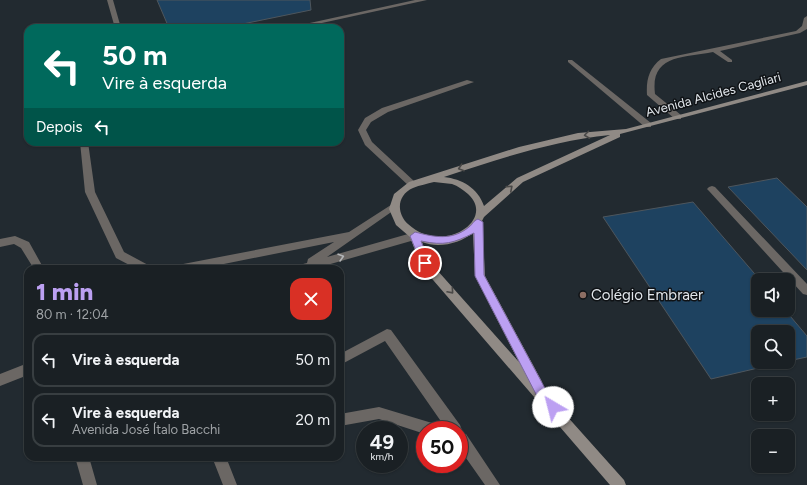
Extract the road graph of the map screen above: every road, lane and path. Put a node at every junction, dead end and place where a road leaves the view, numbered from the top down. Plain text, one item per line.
1 (110, 0) edge
2 (424, 0) edge
3 (807, 18) edge
4 (117, 24) edge
5 (309, 24) edge
6 (714, 50) junction
7 (570, 61) dead end
8 (730, 62) dead end
9 (470, 82) dead end
10 (807, 83) edge
11 (678, 117) junction
12 (648, 125) junction
13 (626, 131) junction
14 (84, 146) edge
15 (412, 184) junction
16 (712, 189) dead end
17 (394, 206) junction
18 (480, 218) junction
19 (351, 235) junction
20 (415, 236) junction
21 (0, 243) edge
22 (37, 265) edge
23 (139, 265) edge
24 (198, 265) edge
25 (306, 265) edge
26 (313, 265) edge
27 (807, 291) edge
28 (344, 358) edge
29 (24, 371) edge
30 (0, 380) edge
31 (543, 396) junction
32 (344, 419) edge
33 (448, 421) edge
34 (416, 425) edge
35 (468, 450) edge
36 (83, 461) edge
37 (221, 461) edge
38 (90, 485) edge
39 (230, 485) edge
40 (493, 485) edge
41 (619, 485) edge

1 - 4 lane
2 - 5 lane
3 - 6 lane
6 - 8 lane
6 - 11 lane
7 - 12 lane
9 - 15 lane
10 - 11 main road, Avenida Alcides Cagliari
11 - 12 main road, Avenida Alcides Cagliari
12 - 13 main road, Avenida Alcides Cagliari
13 -> 15 main road, Avenida Alcides Cagliari
18 -> 13 main road, Avenida Alcides Cagliari
14 - 23 lane
15 - 17 main road
15 - 18 main road
16 - 27 lane
17 - 19 lane
17 - 20 main road
18 - 20 main road
18 - 31 main road
19 - 24 lane
19 - 25 lane
26 -> 20 lane
20 -> 31 main road
21 - 22 lane
28 - 33 lane
29 - 30 lane
31 - 41 main road
32 - 34 lane
35 - 40 lane
36 - 38 lane
37 - 39 lane

